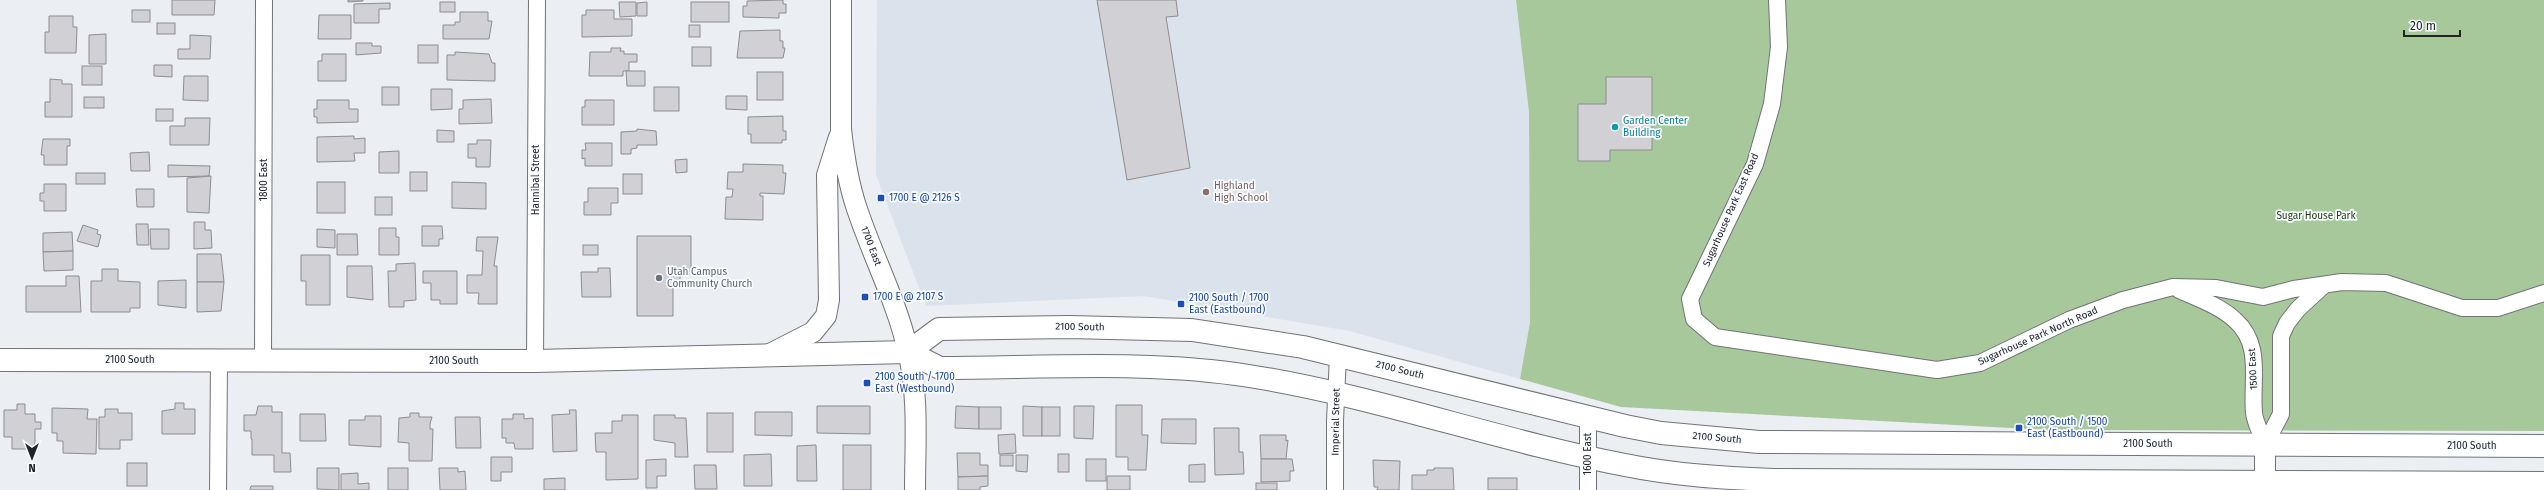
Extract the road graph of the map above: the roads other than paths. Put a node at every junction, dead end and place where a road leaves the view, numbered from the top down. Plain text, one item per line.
1 (264, 0) edge
2 (537, 0) edge
3 (841, 0) edge
4 (1777, 0) edge
5 (841, 129) junction
6 (2324, 285) junction
7 (2173, 287) junction
8 (2544, 293) edge
9 (1690, 299) joint
10 (908, 352) junction
11 (1338, 355) junction
12 (768, 356) junction
13 (0, 360) edge
14 (219, 360) junction
15 (263, 360) junction
16 (536, 361) junction
17 (1336, 394) junction
18 (1588, 418) junction
19 (2265, 444) junction
20 (2544, 446) edge
21 (1588, 457) junction
22 (2544, 483) edge
23 (2264, 486) edge
24 (218, 490) edge
25 (915, 490) edge
26 (1336, 490) edge
27 (1588, 490) edge

1 - 15 street, 1800 East
2 - 16 street, Hannibal Street
3 - 5 street, 1700 East
4 - 9 street, Sugarhouse Park East Road
5 - 10 street, 1700 East
5 - 12 street
6 - 7 street, Sugarhouse Park North Road
6 - 8 street, Sugarhouse Park North Road
6 - 19 street, 1500 East
7 - 9 street, Sugarhouse Park North Road
7 - 19 street, 1500 East
10 - 11 main road, 2100 South
10 - 12 main road, 2100 South
10 - 17 main road, 2100 South
10 - 25 street, 1700 East
11 - 17 street, Imperial Street
11 - 18 main road, 2100 South
12 - 16 main road, 2100 South
13 - 14 main road, 2100 South
14 - 15 main road, 2100 South
14 - 24 street
15 - 16 main road, 2100 South
17 - 21 main road, 2100 South
17 - 26 street, Imperial Street
18 - 19 main road, 2100 South
18 - 21 street, 1600 East
19 - 20 main road, 2100 South
19 - 23 street, 1500 East
21 - 23 main road, 2100 South
21 - 27 street, 1600 East
22 - 23 main road, 2100 South

